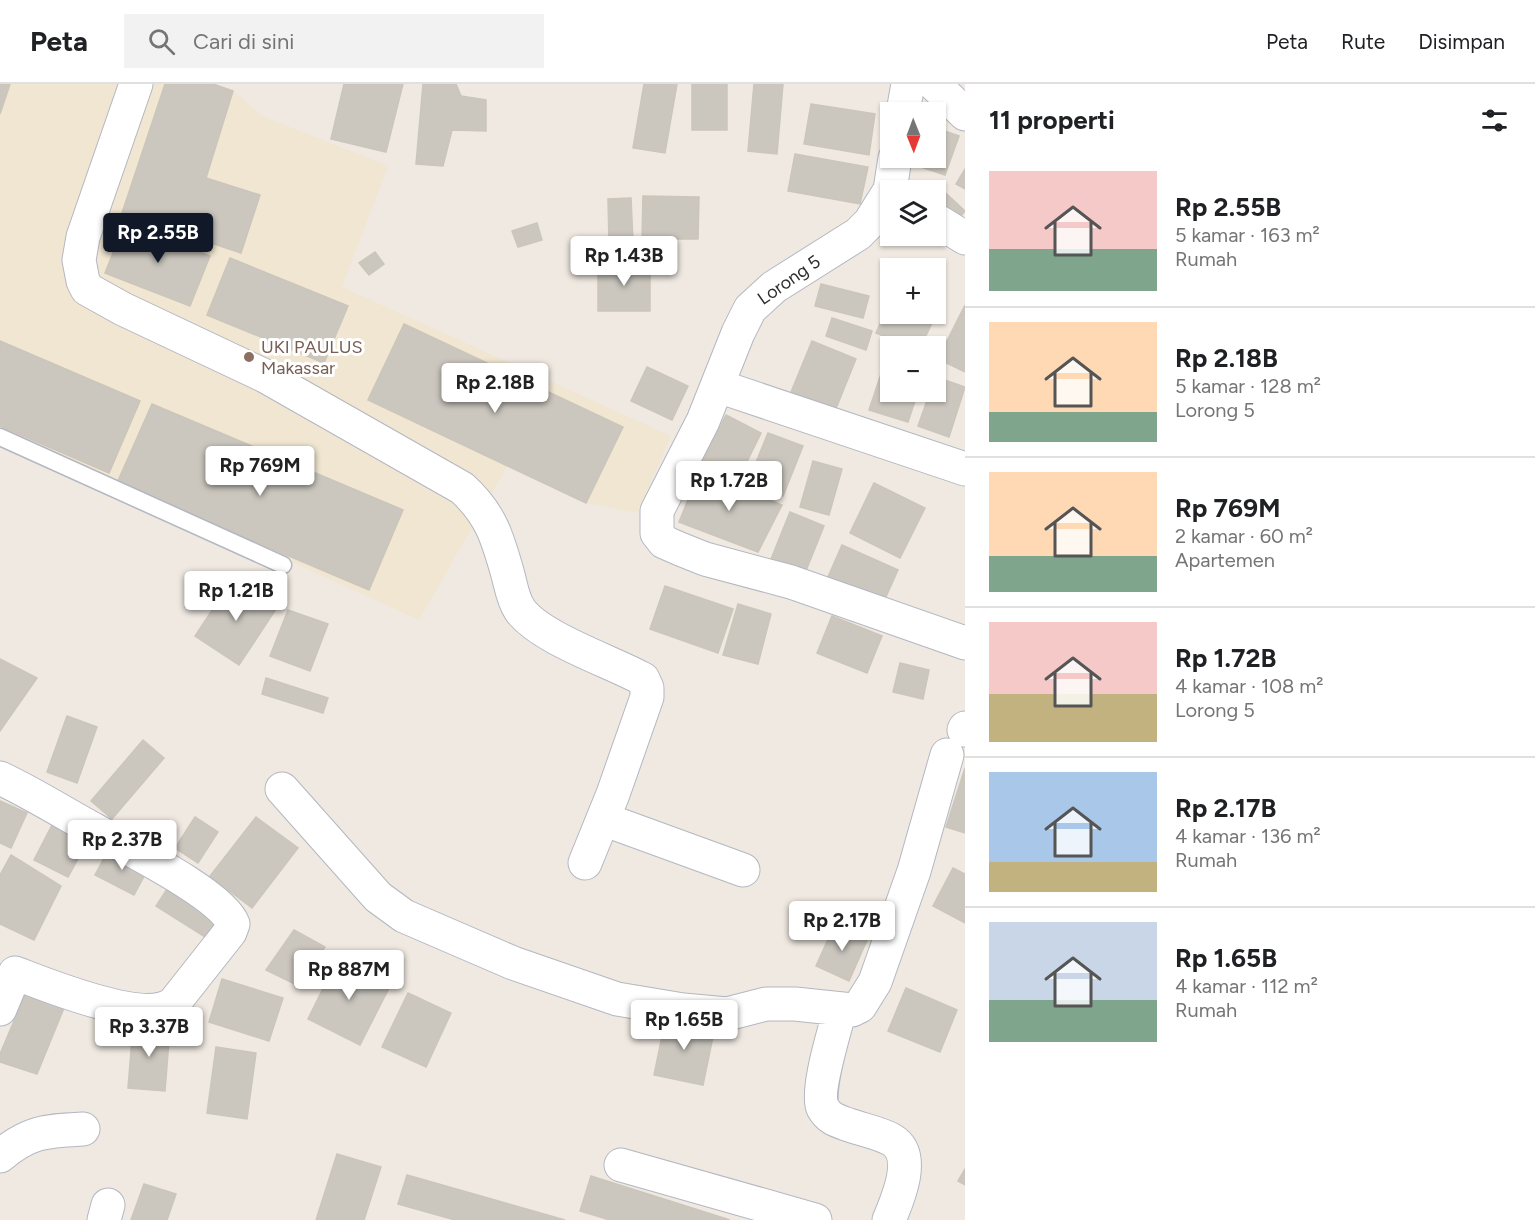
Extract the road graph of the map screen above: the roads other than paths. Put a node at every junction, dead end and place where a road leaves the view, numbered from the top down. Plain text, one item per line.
1 (136, 84) edge
2 (908, 84) edge
3 (934, 84) edge
4 (905, 102) edge
5 (965, 114) edge
6 (880, 208) edge
7 (946, 226) edge
8 (965, 238) edge
9 (718, 386) junction
10 (0, 437) edge
11 (965, 470) edge
12 (283, 565) dead end
13 (965, 643) edge
14 (959, 738) edge
15 (0, 778) edge
16 (282, 789) dead end
17 (603, 819) junction
18 (585, 863) dead end
19 (743, 870) dead end
20 (8, 970) edge
21 (0, 1009) edge
22 (840, 1010) junction
23 (83, 1128) dead end
24 (0, 1156) edge
25 (621, 1165) dead end
26 (815, 1220) edge
27 (889, 1220) edge

1 - 17 street
2 - 4 street
3 - 5 street
6 - 9 street, Lorong 5
7 - 8 street
9 - 11 street
9 - 13 street, Lorong 5
10 - 12 lane
14 - 22 street
15 - 20 street
16 - 22 street
17 - 18 street
17 - 19 street
20 - 21 street
22 - 27 street
23 - 24 street
25 - 26 street

